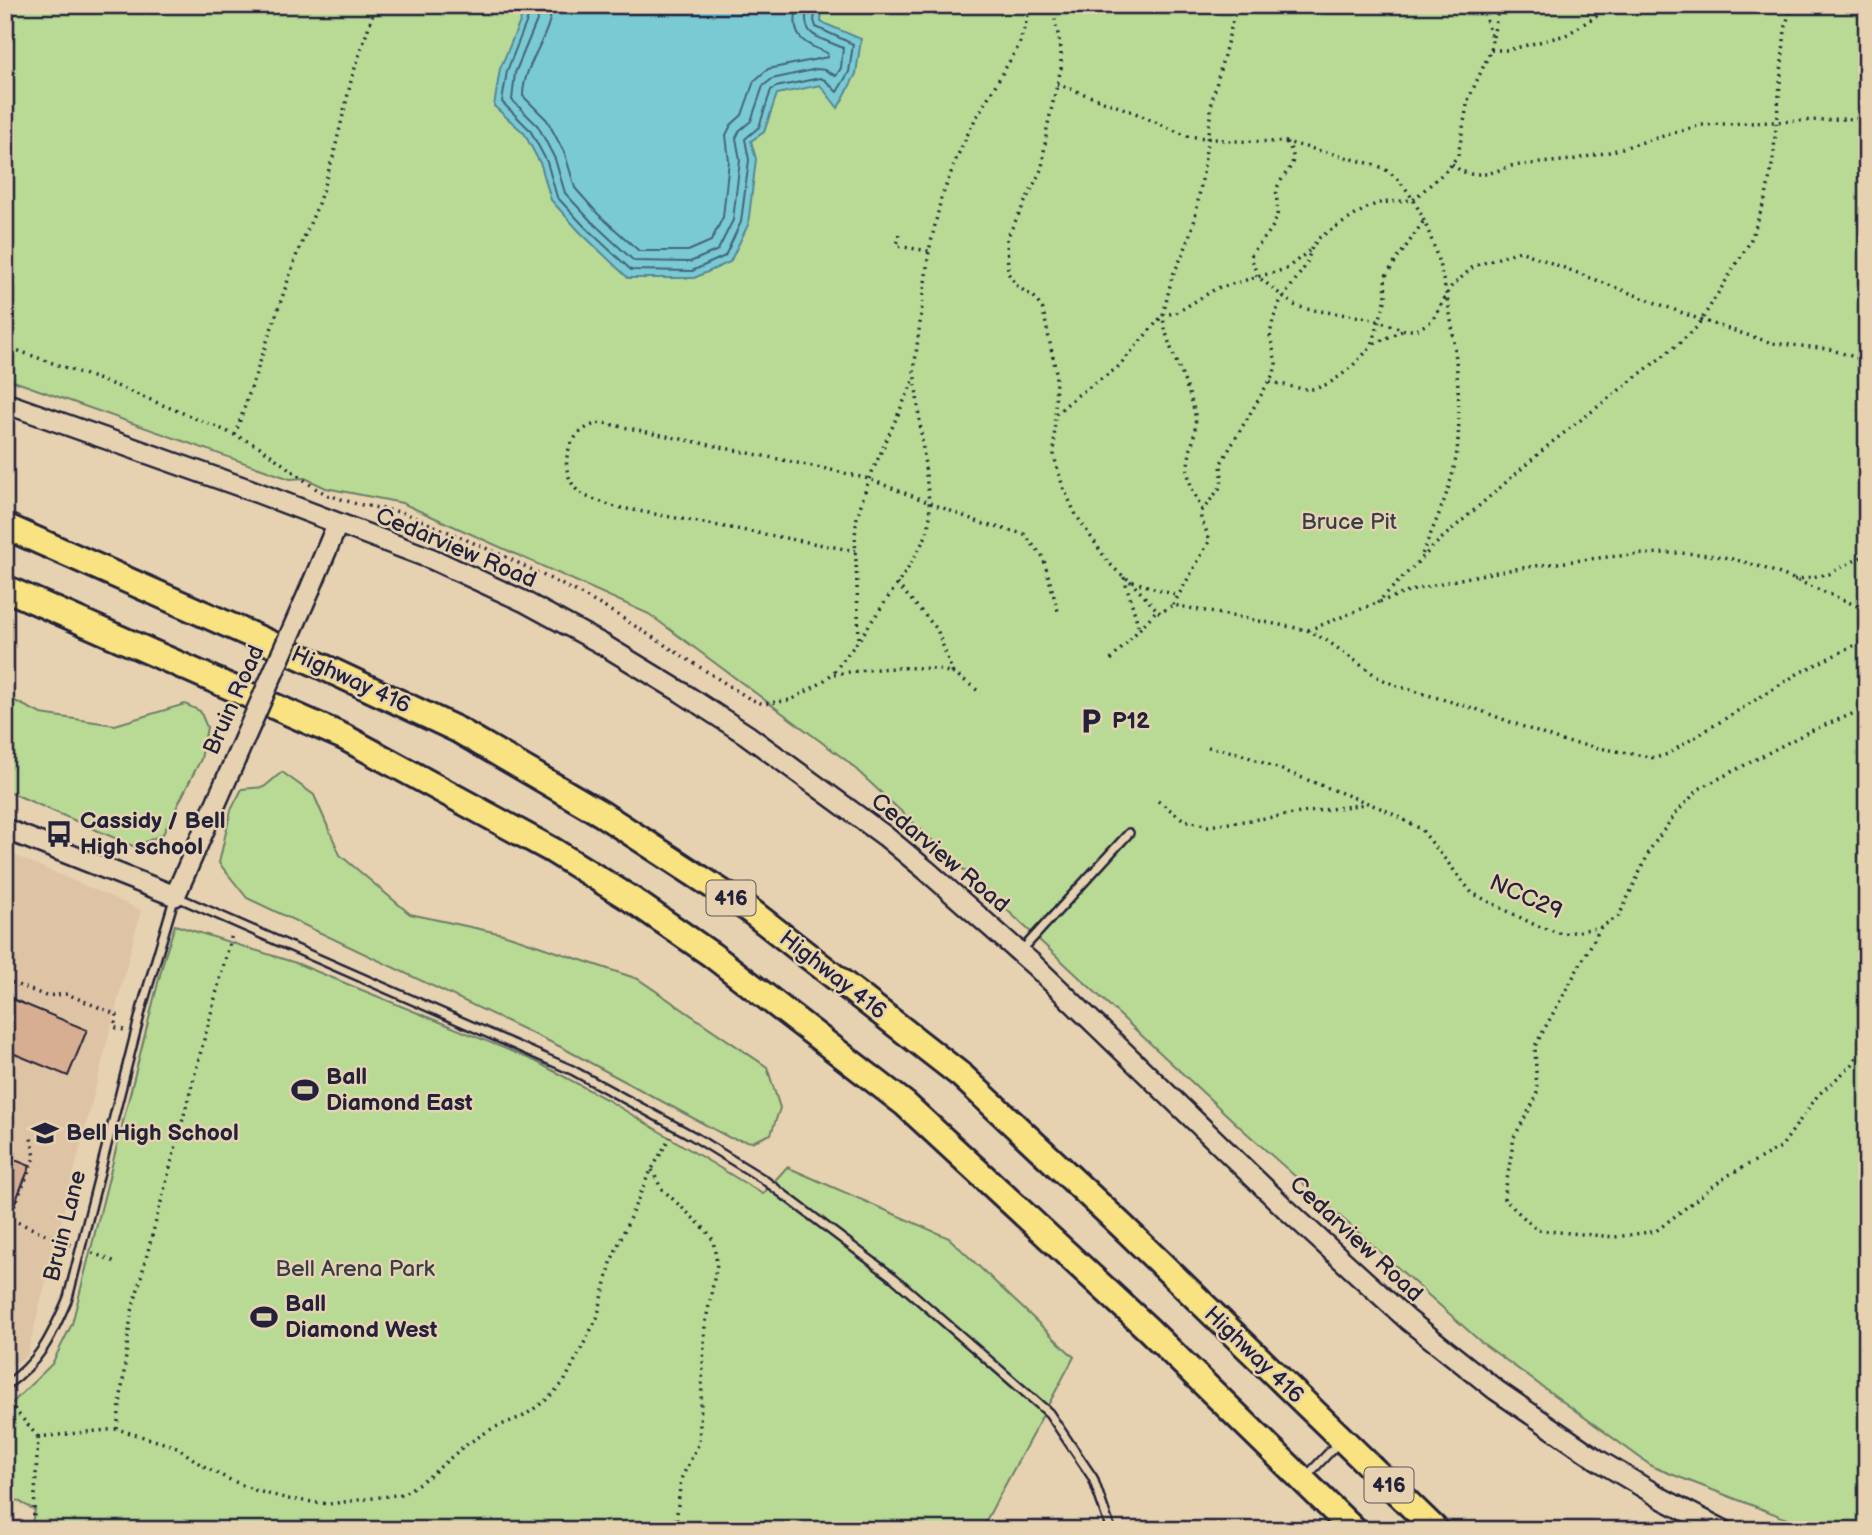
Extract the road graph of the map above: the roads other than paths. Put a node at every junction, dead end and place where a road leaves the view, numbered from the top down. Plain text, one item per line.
1 (5, 402) edge
2 (337, 524) junction
3 (5, 526) edge
4 (5, 588) edge
5 (5, 829) edge
6 (1129, 833) dead end
7 (175, 896) junction
8 (1020, 952) junction
9 (5, 1386) edge
10 (1342, 1440) junction
11 (1303, 1481) junction
12 (1111, 1530) edge
13 (1354, 1530) edge
14 (1436, 1530) edge
15 (1723, 1530) edge

1 - 2 main road, Cedarview Road
2 - 7 main road, Bruin Road, bridge
2 - 8 main road, Cedarview Road
3 - 10 highway, Highway 416 / 416
4 - 11 highway, 416
5 - 7 main road
6 - 8 lane
7 - 9 lane, Bruin Lane
7 - 12 lane
8 - 15 main road, Cedarview Road
10 - 11 lane
10 - 14 highway, Highway 416 / 416
11 - 13 highway, 416

